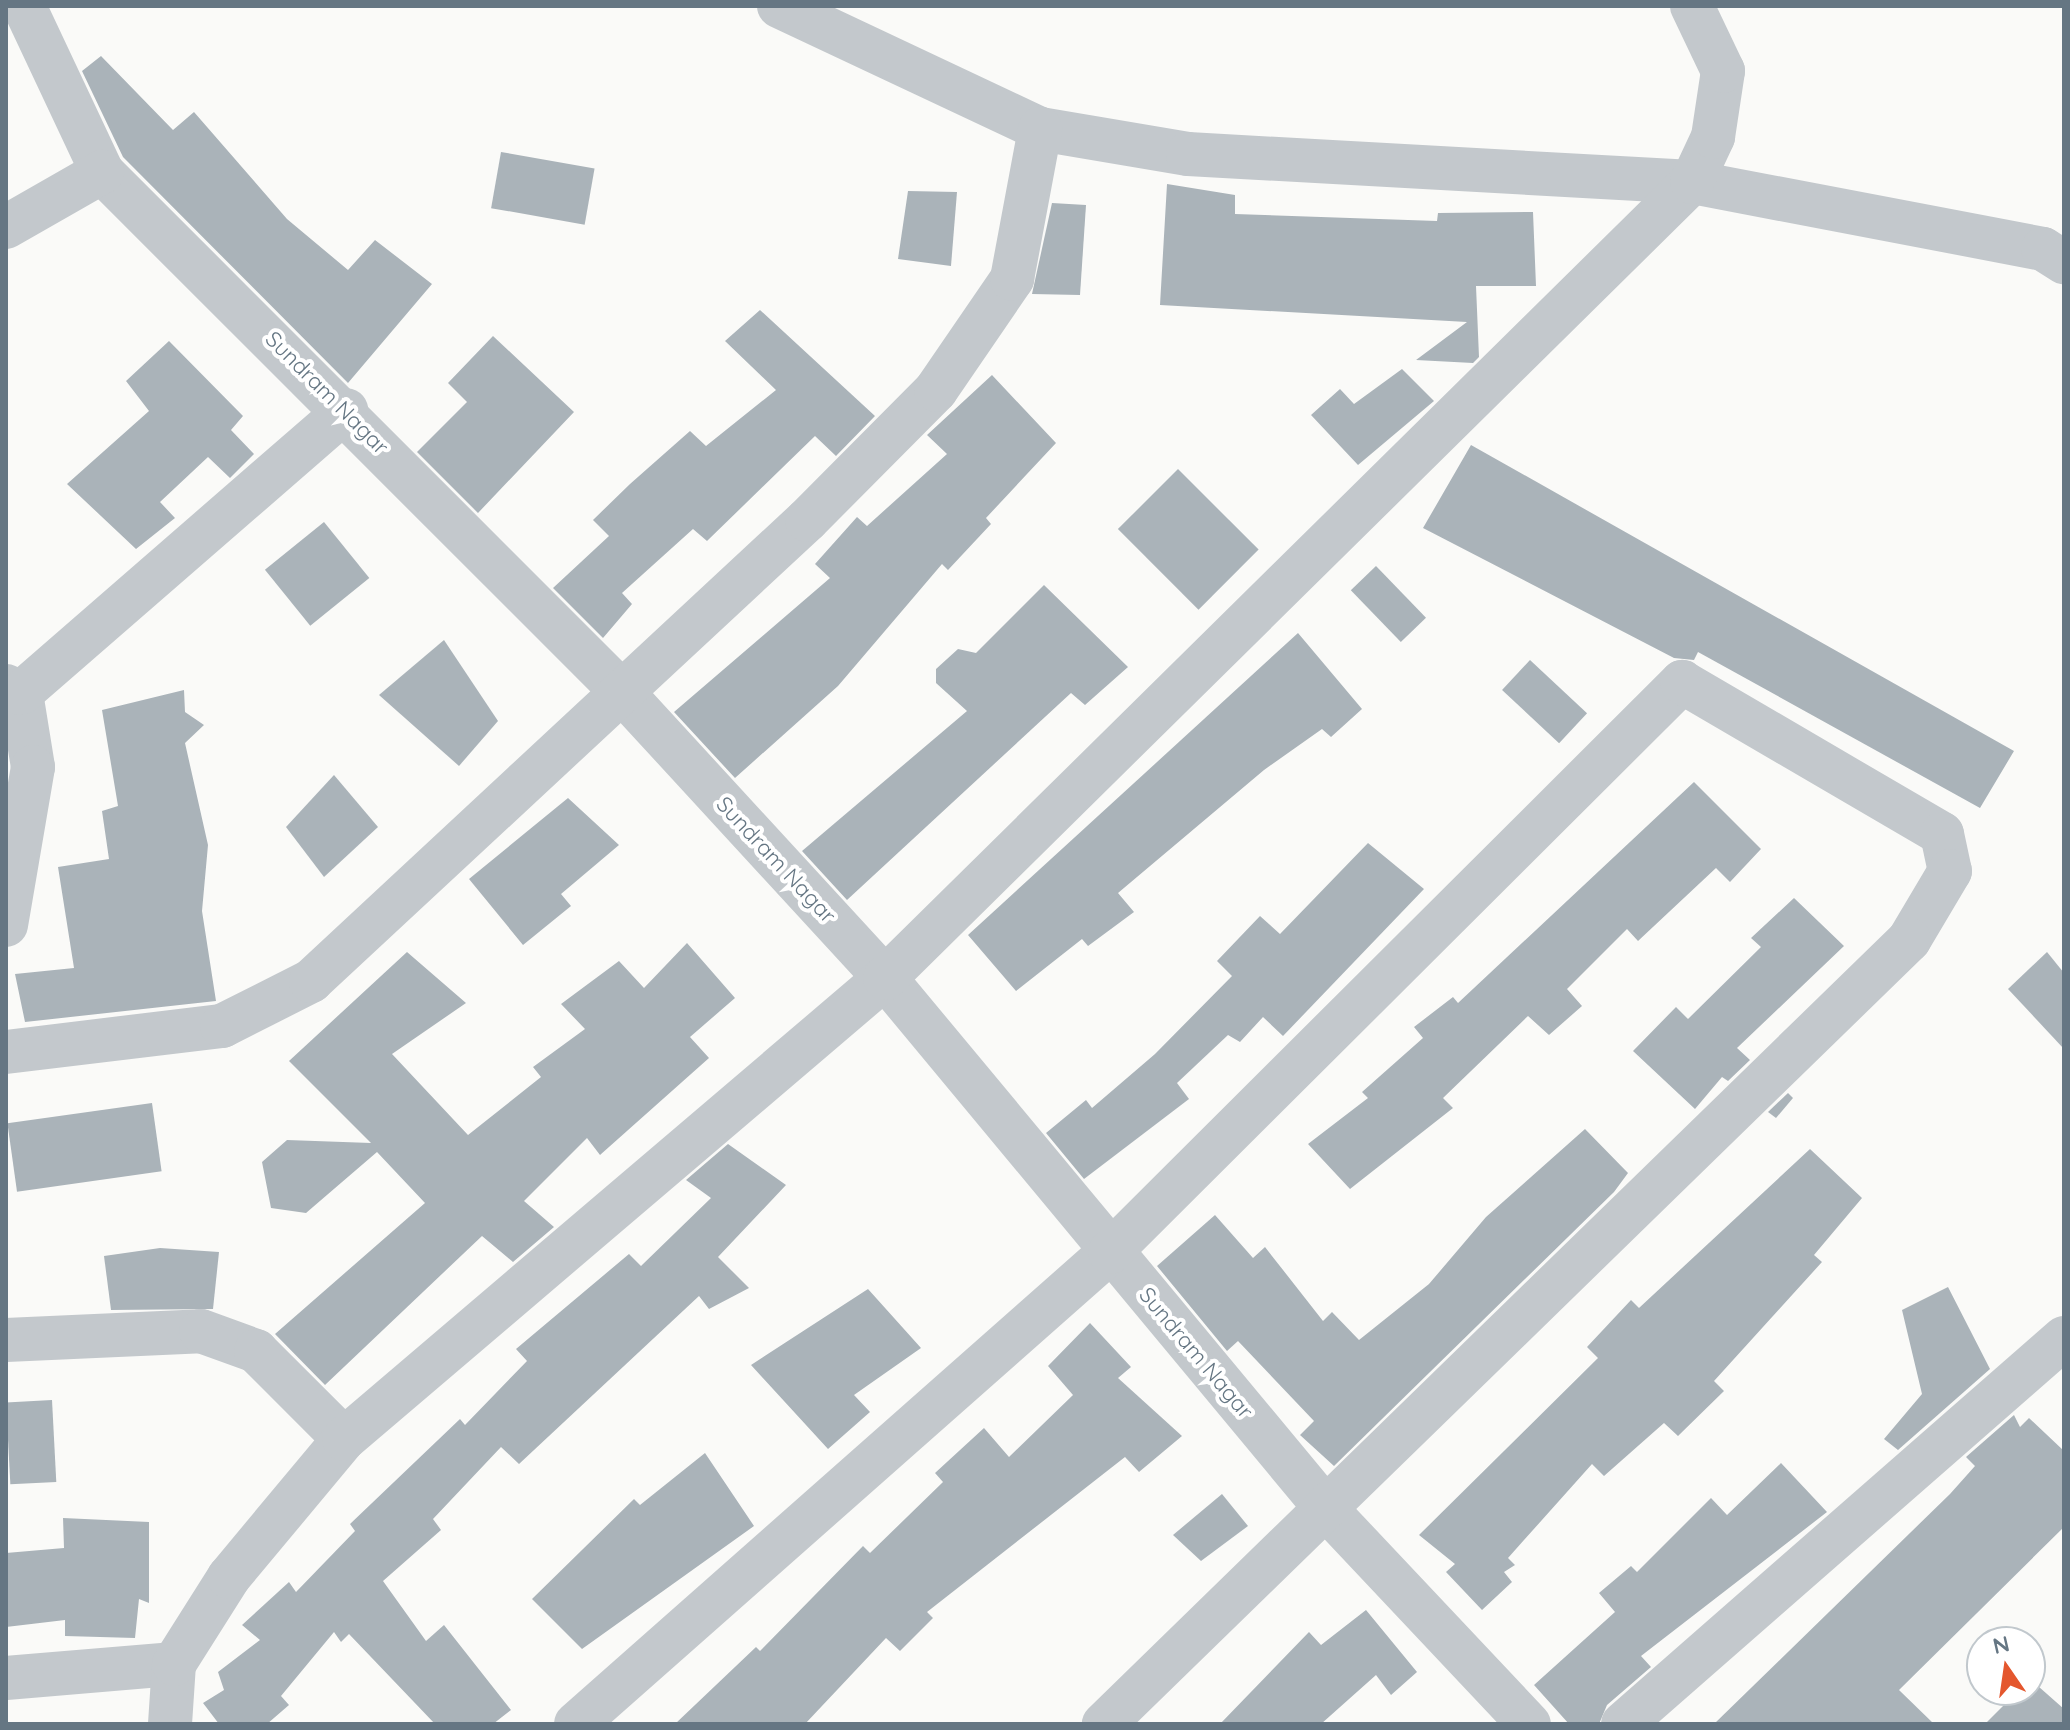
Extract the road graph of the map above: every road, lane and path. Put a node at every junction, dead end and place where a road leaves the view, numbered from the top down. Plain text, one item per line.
1 (24, 6) edge
2 (779, 6) edge
3 (1692, 6) edge
4 (1040, 129) junction
5 (102, 172) junction
6 (1692, 182) junction
7 (6, 227) edge
8 (2057, 250) edge
9 (346, 410) junction
10 (14, 690) edge
11 (622, 692) junction
12 (6, 925) edge
13 (885, 978) junction
14 (6, 1052) edge
15 (1110, 1252) junction
16 (2064, 1338) edge
17 (6, 1340) edge
18 (344, 1439) junction
19 (1328, 1511) junction
20 (174, 1664) junction
21 (6, 1678) edge
22 (170, 1724) edge
23 (576, 1724) edge
24 (1104, 1724) edge
25 (1529, 1724) edge
26 (1623, 1724) edge

1 - 5 street, Sundram Nagar
2 - 4 street
3 - 6 street
4 - 6 street
4 - 11 street
5 - 7 street
5 - 9 street, Sundram Nagar
6 - 8 street
6 - 13 street
9 - 10 street
9 - 11 street, Sundram Nagar
10 - 12 street
11 - 13 street, Sundram Nagar
11 - 14 street
13 - 15 street, Sundram Nagar
13 - 18 street
15 - 19 street, Sundram Nagar
15 - 19 street
15 - 23 street
16 - 26 street
17 - 18 street
18 - 20 street
19 - 24 street
19 - 25 street, Sundram Nagar
20 - 21 street
20 - 22 street

